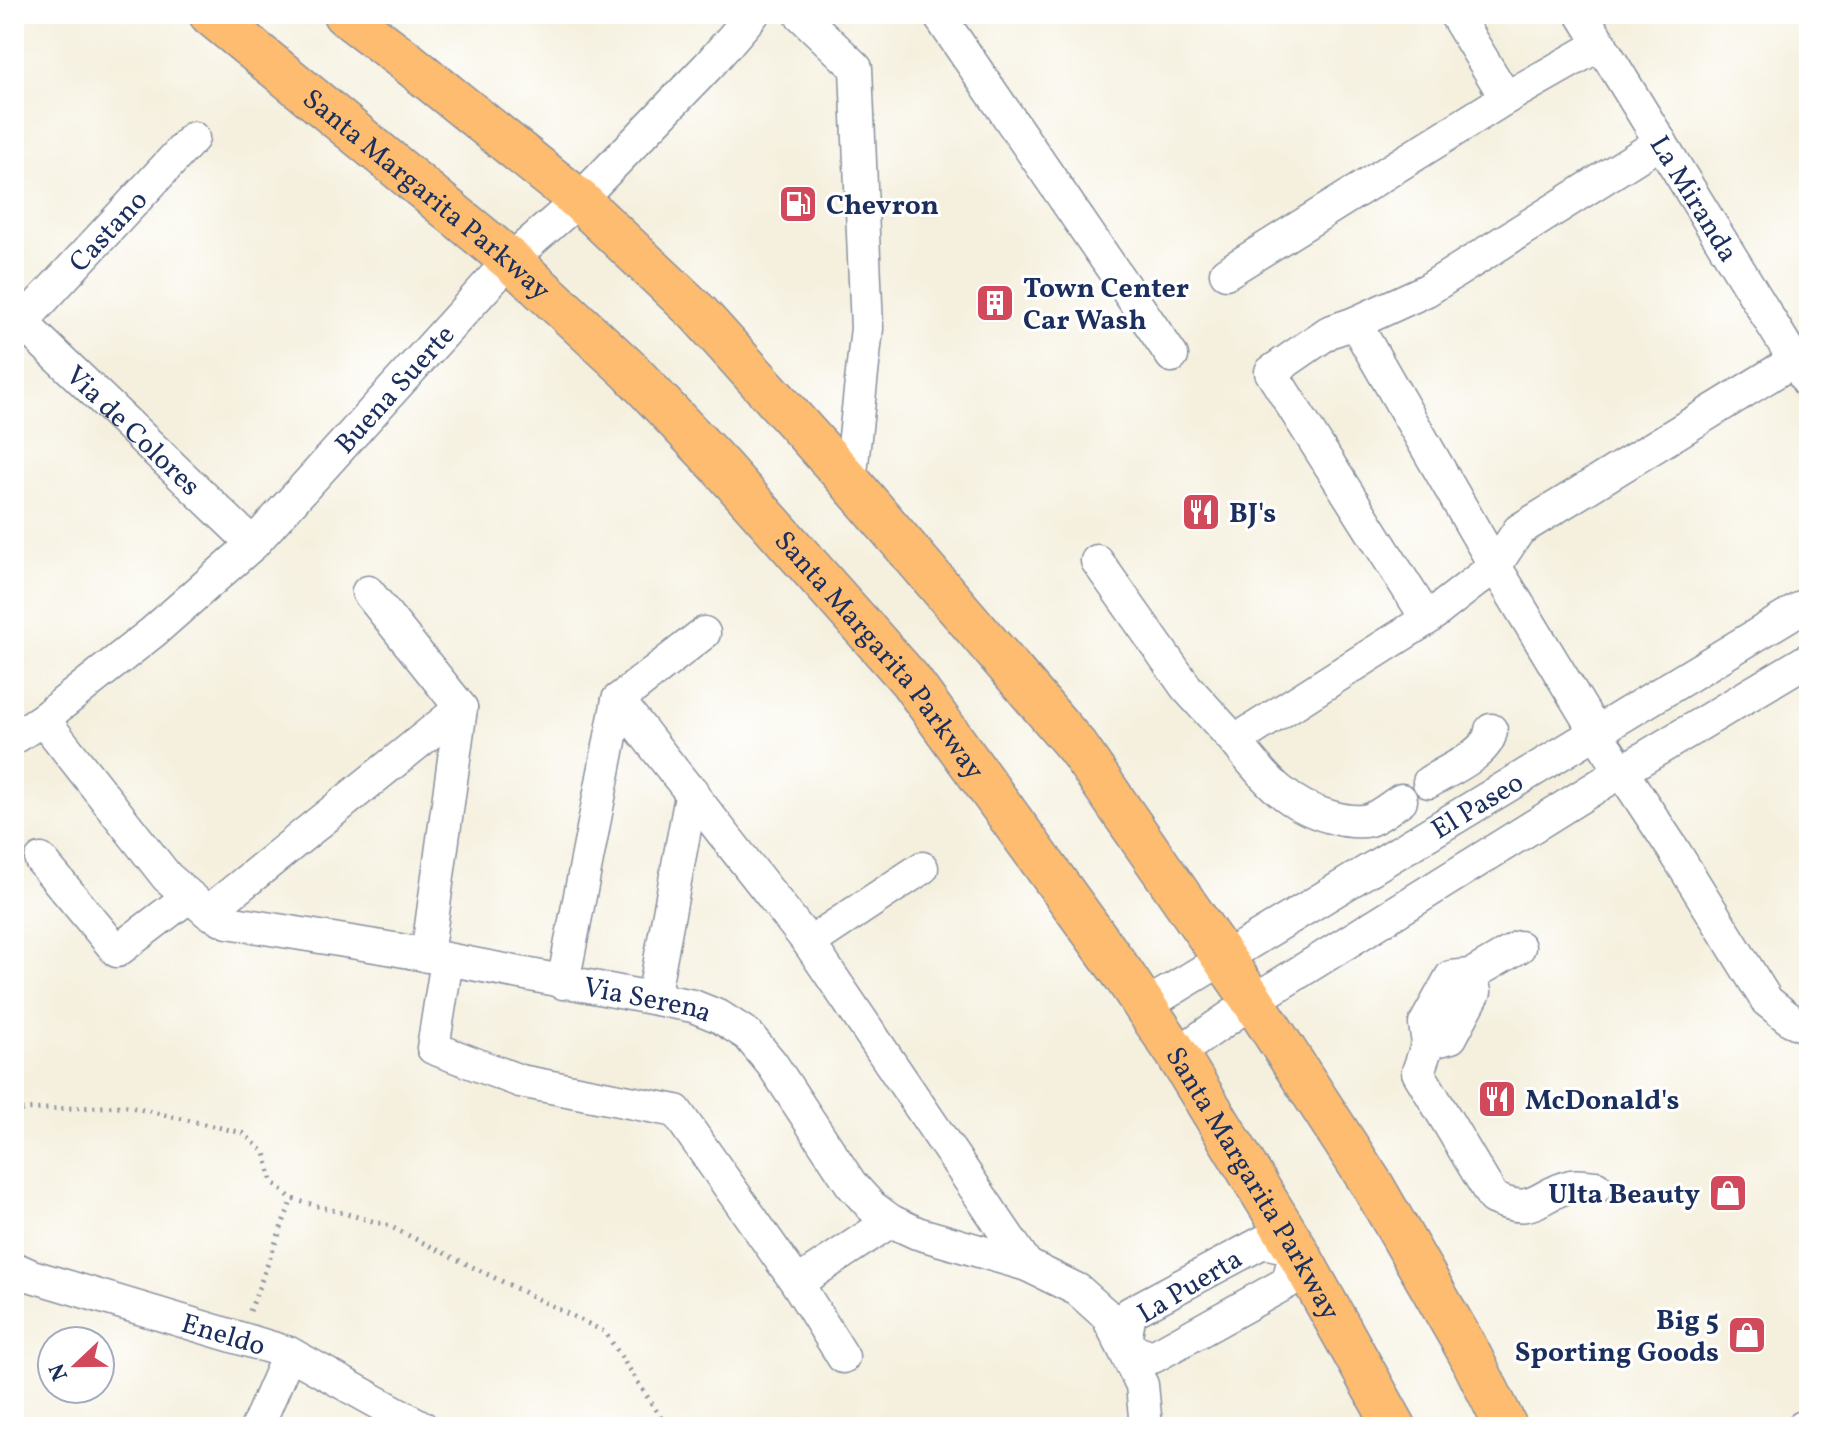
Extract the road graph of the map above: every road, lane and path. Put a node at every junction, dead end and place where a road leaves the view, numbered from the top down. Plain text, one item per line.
1 (210, 14) edge
2 (344, 14) edge
3 (753, 14) edge
4 (800, 14) edge
5 (938, 14) edge
6 (1455, 14) edge
7 (1582, 14) edge
8 (1601, 44) junction
9 (1506, 98) junction
10 (193, 138) dead end
11 (1661, 142) junction
12 (579, 200) junction
13 (510, 260) junction
14 (1226, 273) dead end
15 (1355, 323) junction
16 (20, 327) edge
17 (1172, 356) dead end
18 (1802, 372) edge
19 (850, 482) junction
20 (253, 544) junction
21 (1097, 561) dead end
22 (1495, 566) junction
23 (368, 592) dead end
24 (1809, 603) edge
25 (1427, 619) junction
26 (704, 633) dead end
27 (1809, 659) edge
28 (618, 700) junction
29 (461, 708) junction
30 (43, 719) junction
31 (1491, 730) dead end
32 (1595, 731) junction
33 (14, 738) edge
34 (1235, 741) junction
35 (1622, 771) junction
36 (1429, 782) dead end
37 (692, 791) junction
38 (1401, 800) dead end
39 (41, 860) dead end
40 (922, 868) dead end
41 (198, 904) junction
42 (809, 943) junction
43 (1519, 947) dead end
44 (437, 958) junction
45 (1224, 960) junction
46 (563, 983) junction
47 (653, 998) junction
48 (1253, 1001) junction
49 (1145, 1006) junction
50 (1809, 1028) edge
51 (1177, 1054) junction
52 (14, 1107) edge
53 (1596, 1187) dead end
54 (292, 1199) junction
55 (891, 1221) junction
56 (1296, 1249) junction
57 (1027, 1265) junction
58 (20, 1279) edge
59 (797, 1283) junction
60 (240, 1338) junction
61 (1124, 1347) junction
62 (289, 1353) junction
63 (843, 1357) dead end
64 (1809, 1424) edge
65 (257, 1427) edge
66 (422, 1427) edge
67 (667, 1427) edge
68 (1146, 1427) edge
69 (1395, 1427) edge
70 (1506, 1427) edge
71 (1803, 1427) edge

1 - 13 main road, Santa Margarita Parkway
2 - 12 main road
3 - 12 street, Buena Suerte
4 - 19 street
5 - 17 street
6 - 9 street
7 - 8 street, La Miranda
8 - 9 street
8 - 11 street, La Miranda
9 - 14 street
10 - 16 street, Castano
11 - 15 street
11 - 18 street, La Miranda
12 - 13 street, Buena Suerte
12 - 19 main road
13 - 20 street, Buena Suerte
13 - 49 main road, Santa Margarita Parkway
15 - 22 street
15 - 25 street
16 - 20 street, Via de Colores
18 - 22 street
19 - 45 main road
20 - 30 street, Buena Suerte
21 - 34 street
22 - 25 street
22 - 32 street
23 - 29 street
24 - 32 street, El Paseo
25 - 34 street
26 - 28 street
27 - 35 street, El Paseo
28 - 37 street
28 - 46 street
29 - 41 street
29 - 44 street
30 - 33 street, Buena Suerte
30 - 41 street, Via Serena
31 - 36 street
32 - 35 street
32 - 45 street, El Paseo
34 - 38 street
35 - 48 street, El Paseo
35 - 50 street
37 - 42 street
37 - 47 street
39 - 41 street
40 - 42 street
41 - 44 street, Via Serena
42 - 57 street
43 - 53 street
44 - 46 street, Via Serena
44 - 59 street
45 - 48 main road
45 - 49 street, El Paseo
46 - 47 street, Via Serena
47 - 55 street, Via Serena
48 - 51 street, El Paseo
48 - 70 main road
49 - 51 main road, Santa Margarita Parkway
51 - 56 main road, Santa Margarita Parkway
52 - 54 path
54 - 60 path
54 - 67 path
55 - 57 street, Via Serena
55 - 59 street
56 - 61 street, La Puerta
56 - 61 street, La Puerta
56 - 69 main road, Santa Margarita Parkway
57 - 61 street, Via Serena
58 - 60 street, Eneldo
59 - 63 street
60 - 62 street, Eneldo
61 - 68 street, Via Serena
62 - 65 street
62 - 66 street, Eneldo
64 - 71 street

